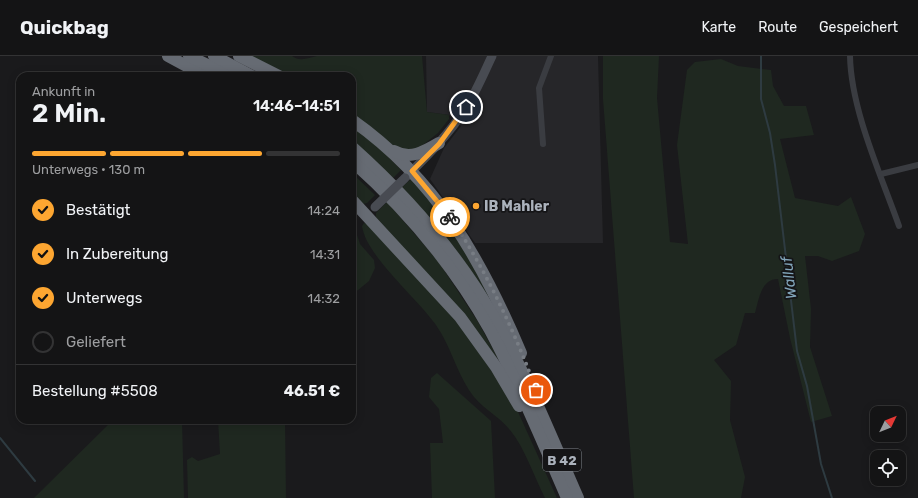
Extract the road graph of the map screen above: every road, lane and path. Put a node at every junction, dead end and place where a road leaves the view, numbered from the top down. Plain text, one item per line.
1 (168, 56) edge
2 (189, 56) edge
3 (214, 56) edge
4 (238, 56) edge
5 (492, 56) edge
6 (551, 56) edge
7 (850, 56) edge
8 (198, 72) edge
9 (222, 72) edge
10 (244, 72) edge
11 (271, 72) edge
12 (356, 123) edge
13 (439, 144) junction
14 (543, 144) dead end
15 (390, 149) junction
16 (356, 151) edge
17 (356, 165) edge
18 (918, 165) edge
19 (409, 174) junction
20 (881, 174) junction
21 (356, 204) edge
22 (366, 215) junction
23 (899, 226) dead end
24 (546, 422) junction
25 (553, 466) junction
26 (567, 498) edge
27 (578, 498) edge

1 - 8 highway
2 - 9 highway
3 - 10 highway
4 - 11 highway
5 - 13 main road
6 - 14 street
7 - 20 street
12 - 15 highway
13 - 15 highway
13 - 19 main road
15 - 19 highway
16 - 24 highway, B 42
17 - 25 highway, B 42
18 - 20 street
19 - 22 main road, bridge
19 - 24 highway
20 - 23 street
21 - 22 highway
22 - 25 highway
24 - 27 highway, B 42
25 - 26 highway, B 42

